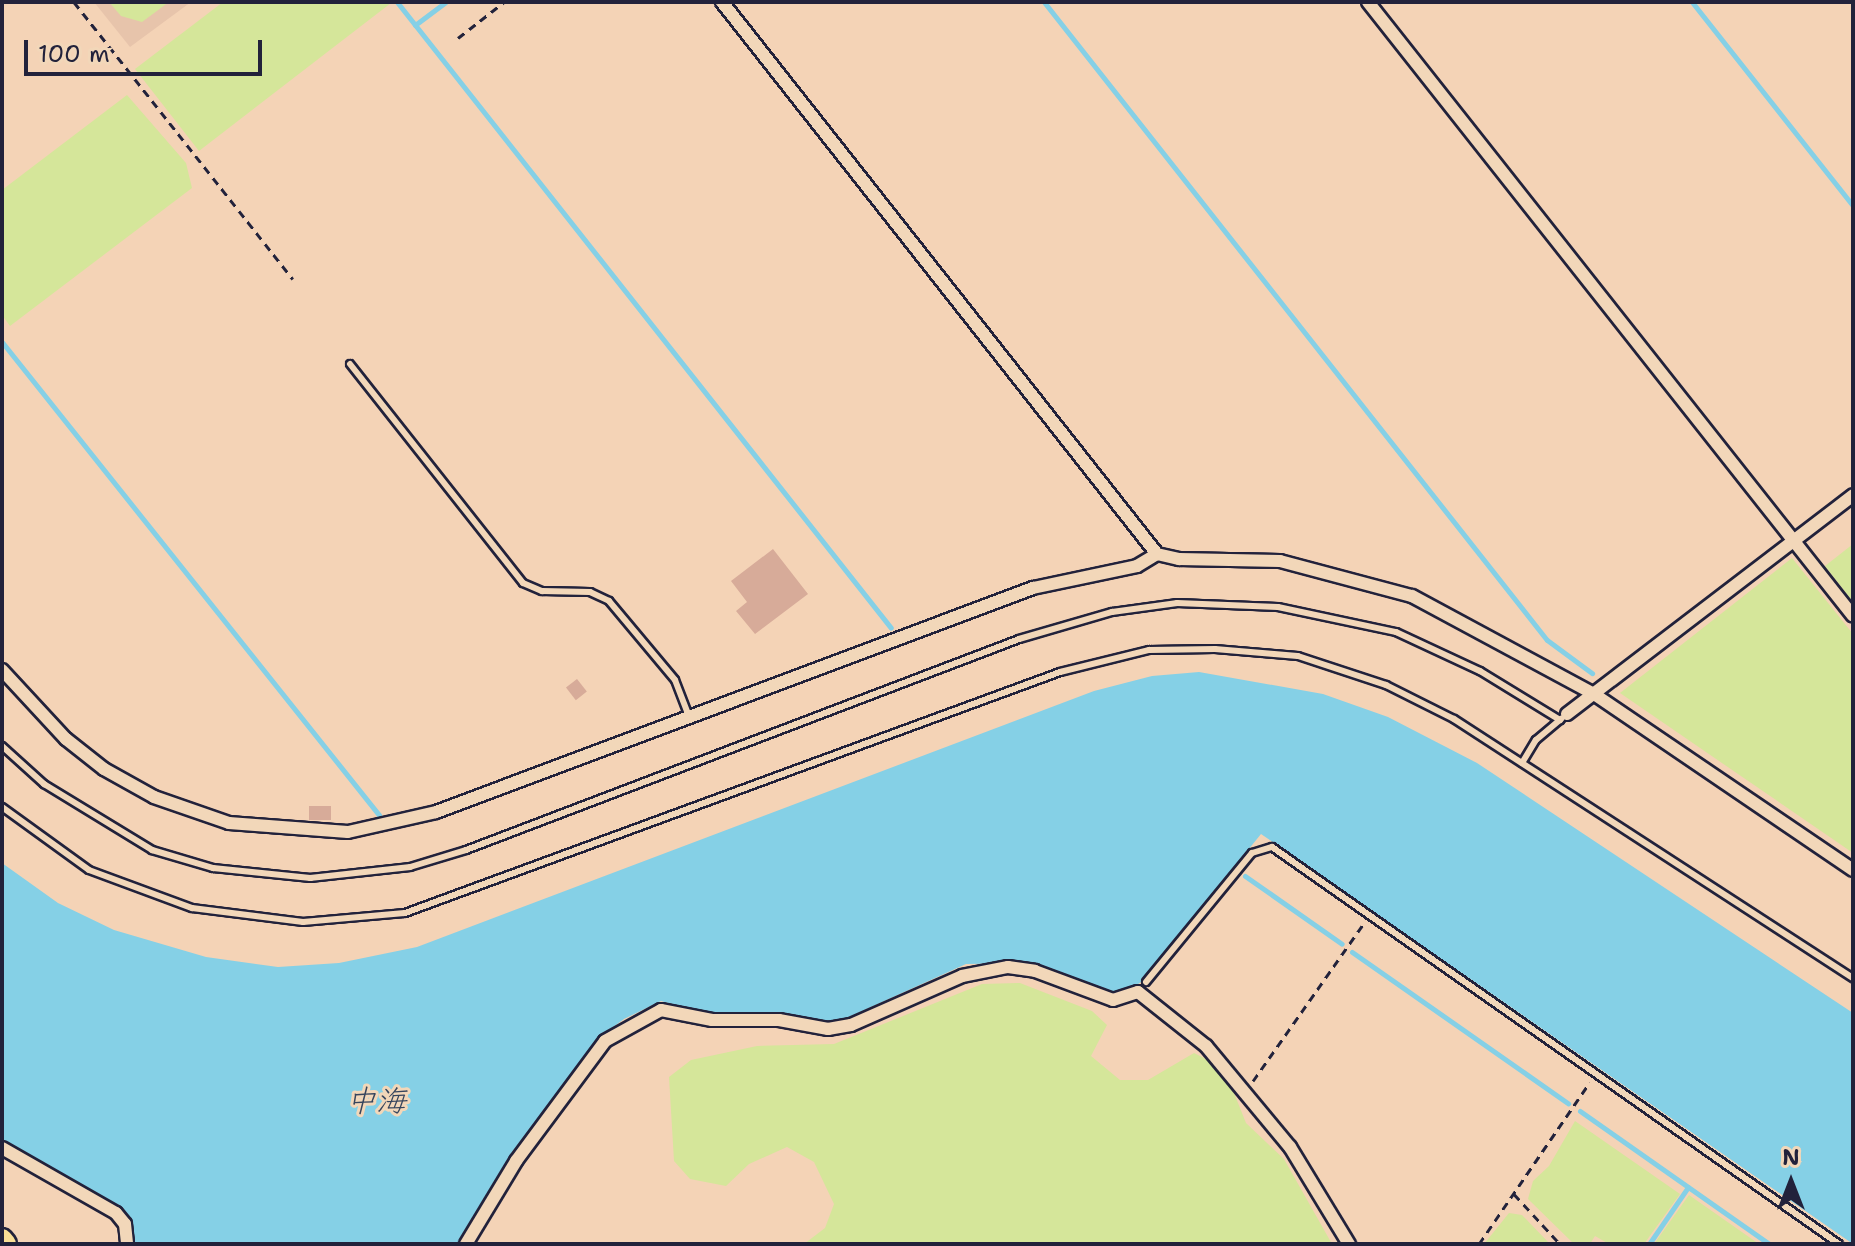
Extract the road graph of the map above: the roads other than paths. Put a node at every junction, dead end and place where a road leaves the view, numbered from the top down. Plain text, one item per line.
1 (722, 2) edge
2 (1368, 2) edge
3 (350, 364) dead end
4 (1853, 495) edge
5 (1793, 541) junction
6 (1157, 554) junction
7 (1853, 616) edge
8 (2, 670) edge
9 (1594, 694) junction
10 (689, 716) junction
11 (1563, 717) junction
12 (2, 746) edge
13 (1522, 763) junction
14 (2, 807) edge
15 (1853, 870) edge
16 (1853, 978) edge
17 (1142, 987) junction
18 (2, 1148) edge
19 (2, 1239) edge
20 (6, 1244) edge
21 (127, 1244) edge
22 (466, 1244) edge
23 (1349, 1244) edge
24 (1839, 1244) edge

1 - 6 street
2 - 5 street
3 - 10 lane
4 - 5 street
5 - 7 street
5 - 9 street
6 - 9 street
6 - 10 street
8 - 10 street
9 - 11 street
9 - 15 street
11 - 12 lane
11 - 13 lane
13 - 14 lane
13 - 16 lane
17 - 22 street
17 - 23 street
17 - 24 lane
18 - 21 street
19 - 20 highway

